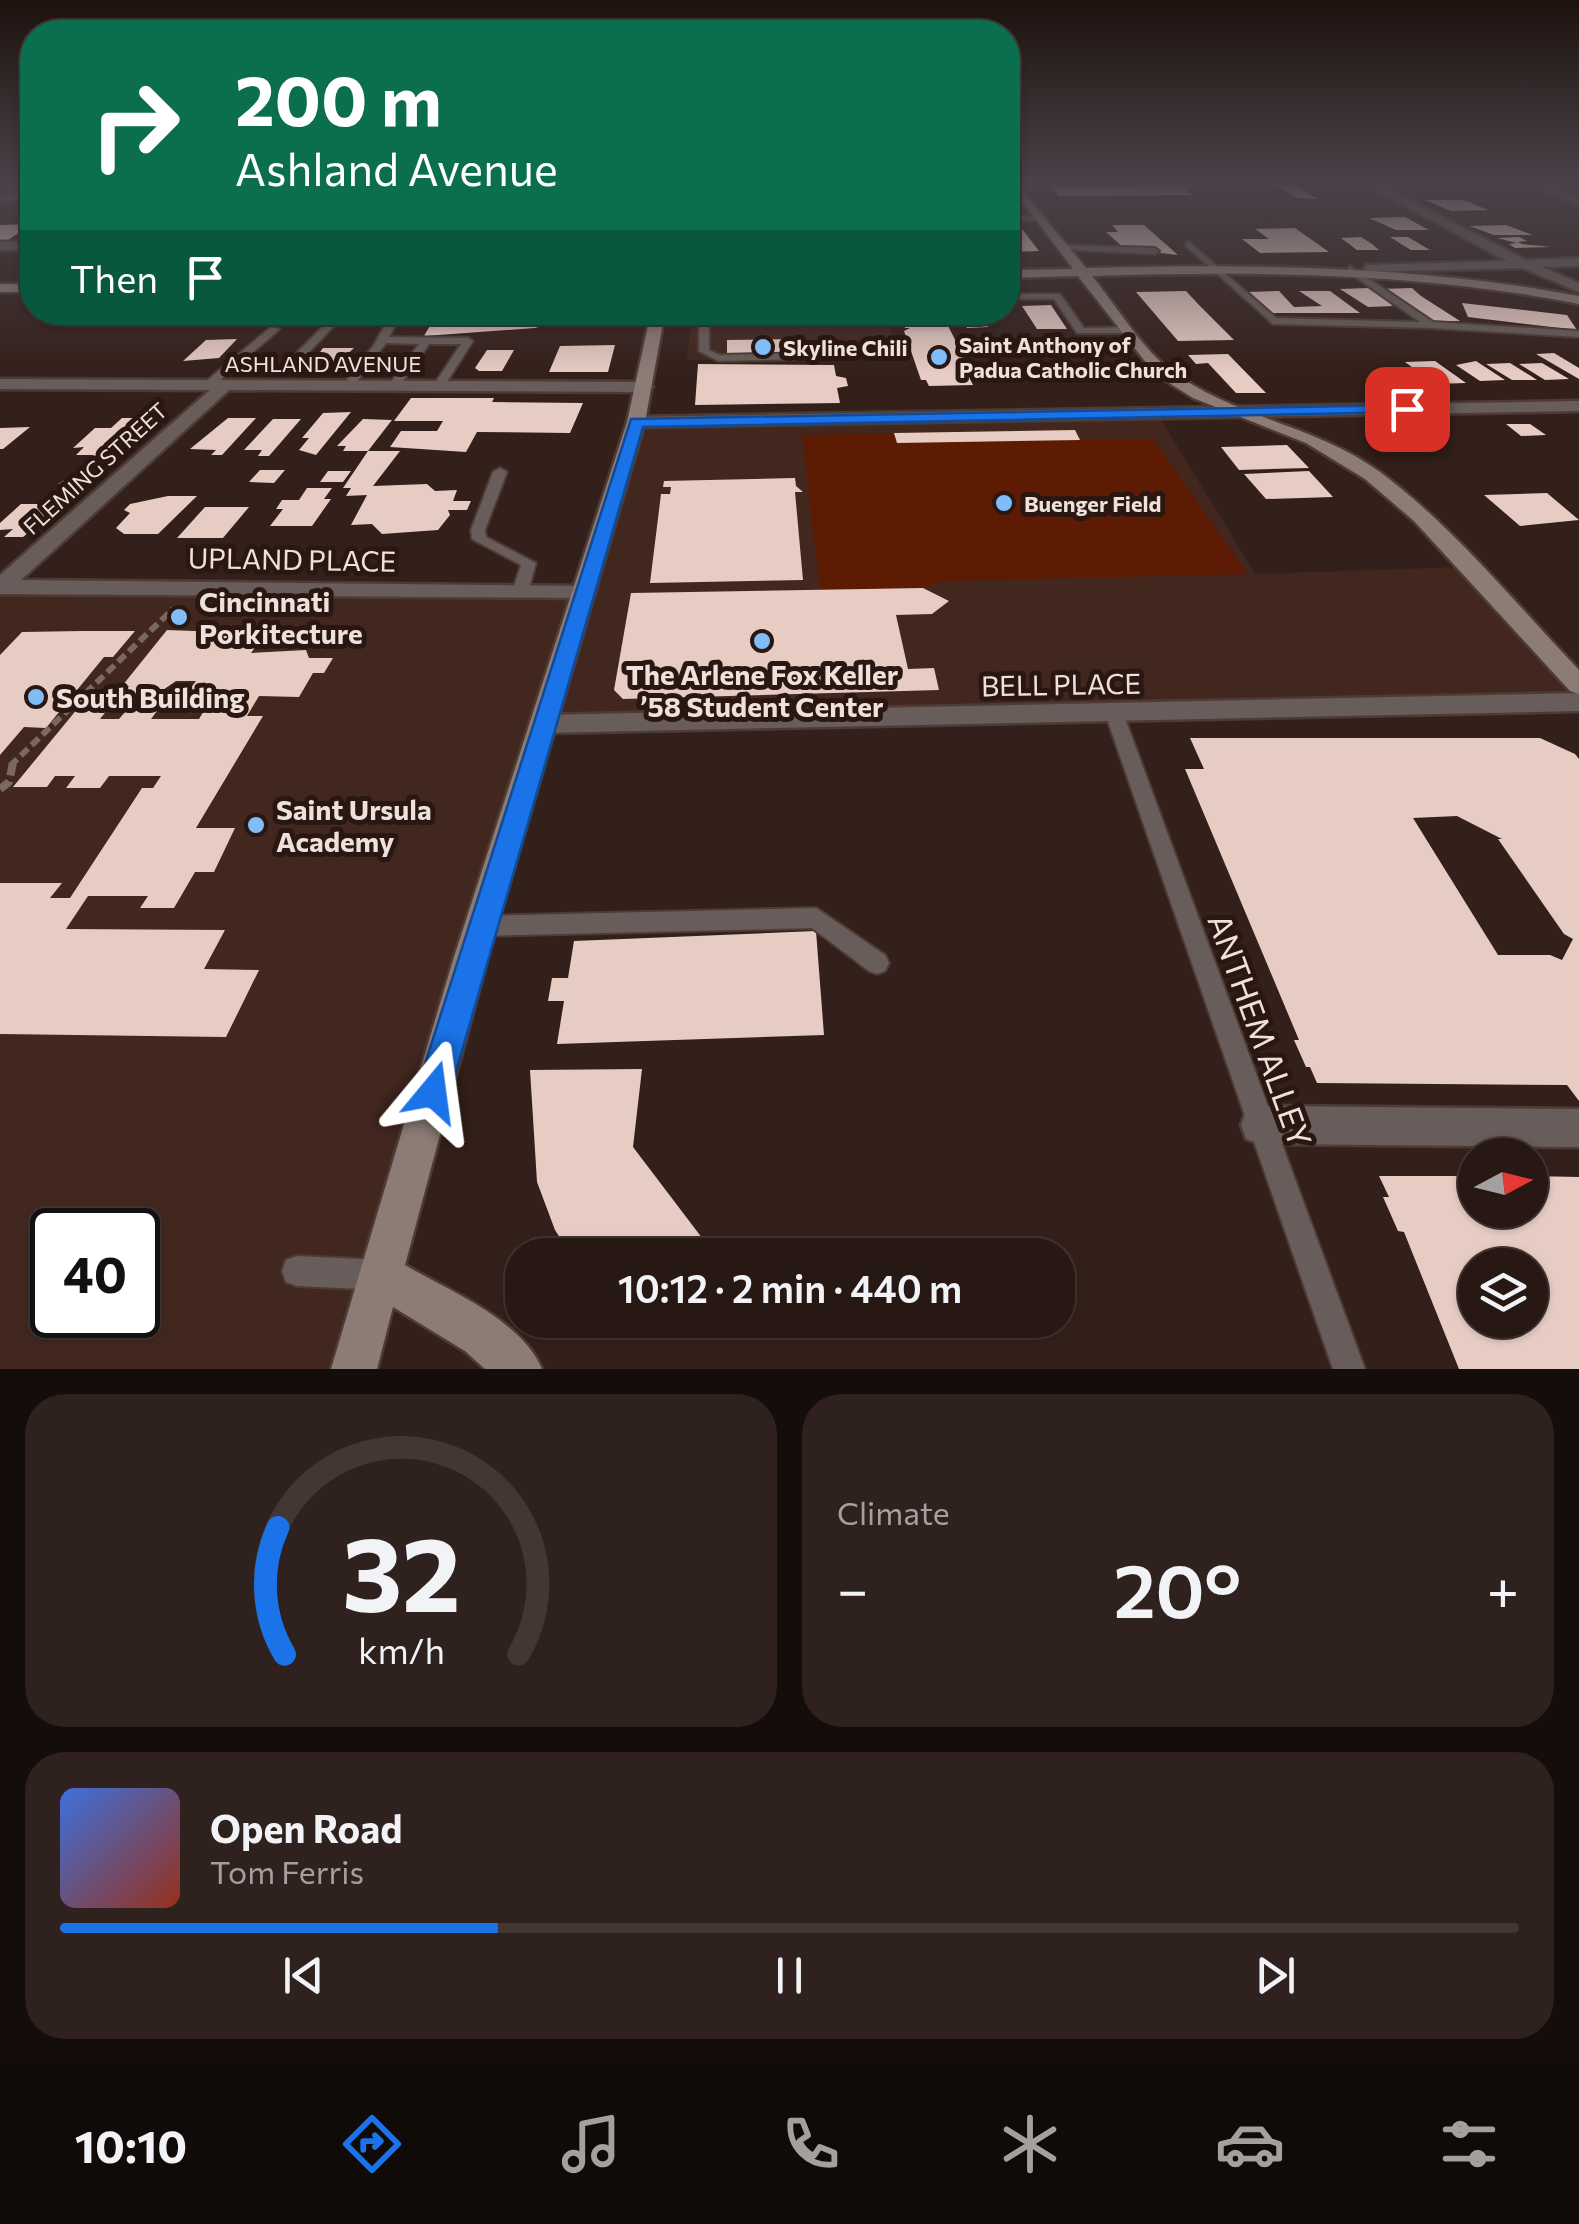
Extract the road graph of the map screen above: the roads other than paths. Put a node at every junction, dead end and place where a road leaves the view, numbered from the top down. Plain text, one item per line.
1 (1489, 246) edge
2 (1060, 248) joint
3 (1180, 249) dead end
4 (1123, 252) junction
5 (1156, 252) dead end
6 (1579, 262) edge
7 (1522, 263) junction
8 (1350, 269) junction
9 (1366, 269) junction
10 (1217, 271) junction
11 (1082, 272) junction
12 (1142, 272) junction
13 (1020, 274) edge
14 (1579, 288) edge
15 (1020, 297) edge
16 (1579, 300) edge
17 (1431, 324) junction
18 (330, 325) edge
19 (390, 325) edge
20 (656, 325) edge
21 (704, 328) dead end
22 (274, 329) dead end
23 (1127, 330) junction
24 (1579, 334) edge
25 (427, 339) junction
26 (381, 340) junction
27 (825, 346) dead end
28 (287, 369) dead end
29 (0, 384) edge
30 (216, 386) junction
31 (348, 386) junction
32 (394, 386) junction
33 (439, 386) junction
34 (645, 387) junction
35 (1579, 406) edge
36 (1241, 412) junction
37 (636, 422) junction
38 (500, 472) dead end
39 (0, 587) edge
40 (520, 592) junction
41 (584, 592) junction
42 (1579, 685) edge
43 (1579, 702) edge
44 (1114, 713) junction
45 (544, 724) junction
46 (481, 926) junction
47 (878, 963) dead end
48 (1260, 1125) junction
49 (1579, 1128) edge
50 (298, 1272) dead end
51 (381, 1275) junction
52 (354, 1369) edge
53 (519, 1369) edge
54 (1349, 1369) edge

1 - 7 street
2 - 4 lane
2 - 11 street
3 - 10 lane
4 - 5 lane
4 - 12 lane
6 - 7 street
7 - 9 street
7 - 14 street
8 - 9 street
8 - 10 street
8 - 17 lane
9 - 16 street
10 - 12 street
10 - 17 lane
11 - 12 street
11 - 13 street
11 - 23 street
15 - 23 lane
17 - 24 lane
18 - 28 lane
19 - 26 lane
20 - 34 street
21 - 27 lane
22 - 30 lane
23 - 36 street
25 - 26 lane
25 - 32 lane
25 - 33 lane
26 - 31 lane
29 - 30 street, ASHLAND AVENUE
30 - 31 street, ASHLAND AVENUE
30 - 39 street, FLEMING STREET
31 - 32 street, ASHLAND AVENUE
32 - 33 street, ASHLAND AVENUE
33 - 34 street, ASHLAND AVENUE
34 - 37 street
35 - 36 street
36 - 37 street
36 - 42 street
37 - 41 street
38 - 40 lane
39 - 40 street, UPLAND PLACE
40 - 41 street, UPLAND PLACE
41 - 45 street
43 - 44 street, BELL PLACE
44 - 45 street, BELL PLACE
44 - 48 lane, ANTHEM ALLEY
45 - 46 street
46 - 47 lane
46 - 51 street
48 - 49 street
48 - 54 lane, ANTHEM ALLEY
50 - 51 lane
51 - 52 street
51 - 53 street

